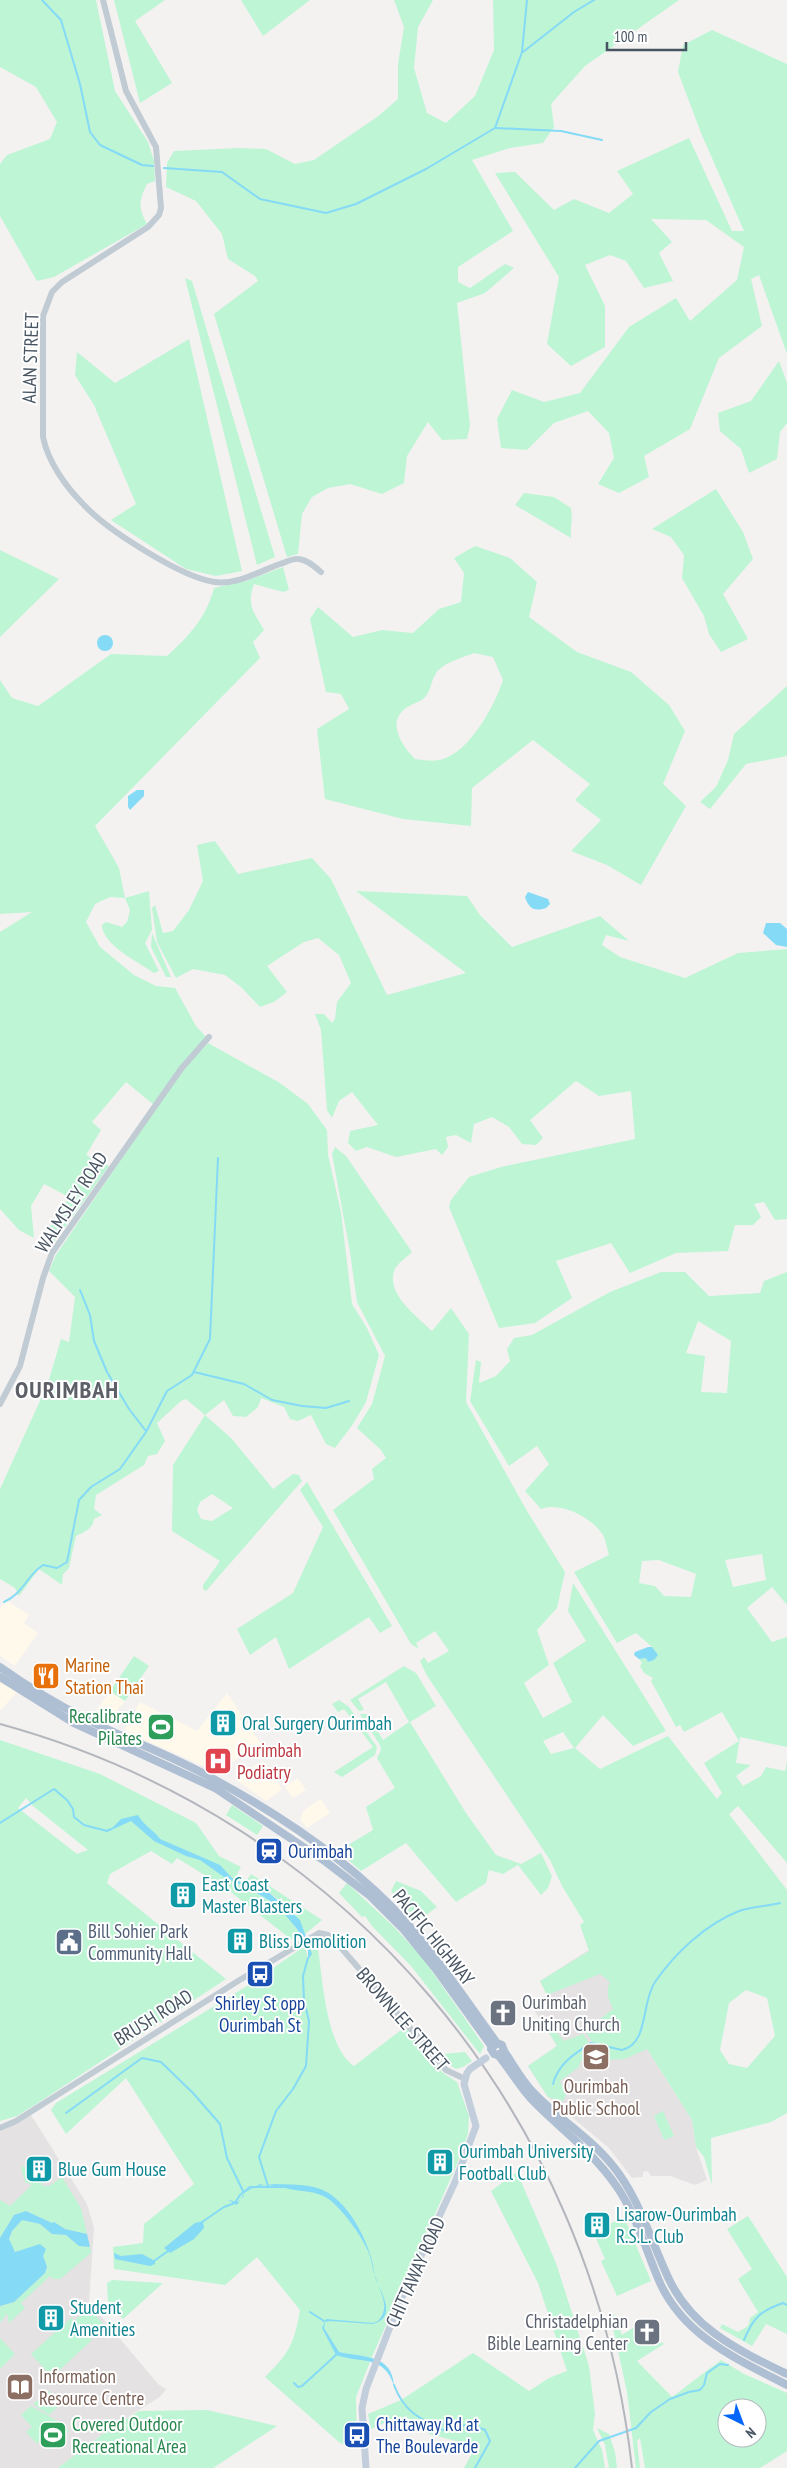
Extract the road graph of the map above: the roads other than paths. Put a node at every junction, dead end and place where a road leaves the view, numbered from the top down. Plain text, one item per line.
1 (103, 0) edge
2 (321, 572) dead end
3 (209, 1037) dead end
4 (0, 1404) edge
5 (0, 1667) edge
6 (0, 1677) edge
7 (322, 1933) joint
8 (496, 2050) junction
9 (464, 2079) junction
10 (0, 2128) edge
11 (787, 2374) edge
12 (787, 2385) edge
13 (366, 2468) edge

1 - 2 street, ALAN STREET
3 - 4 street, WALMSLEY ROAD
5 - 8 main road, PACIFIC HIGHWAY
6 - 8 main road, PACIFIC HIGHWAY
7 - 9 street, BROWNLEE STREET
7 - 10 street, BRUSH ROAD
8 - 9 main road, BROWNLEE STREET, bridge
8 - 11 main road, PACIFIC HIGHWAY
8 - 12 main road, PACIFIC HIGHWAY
9 - 13 main road, CHITTAWAY ROAD

